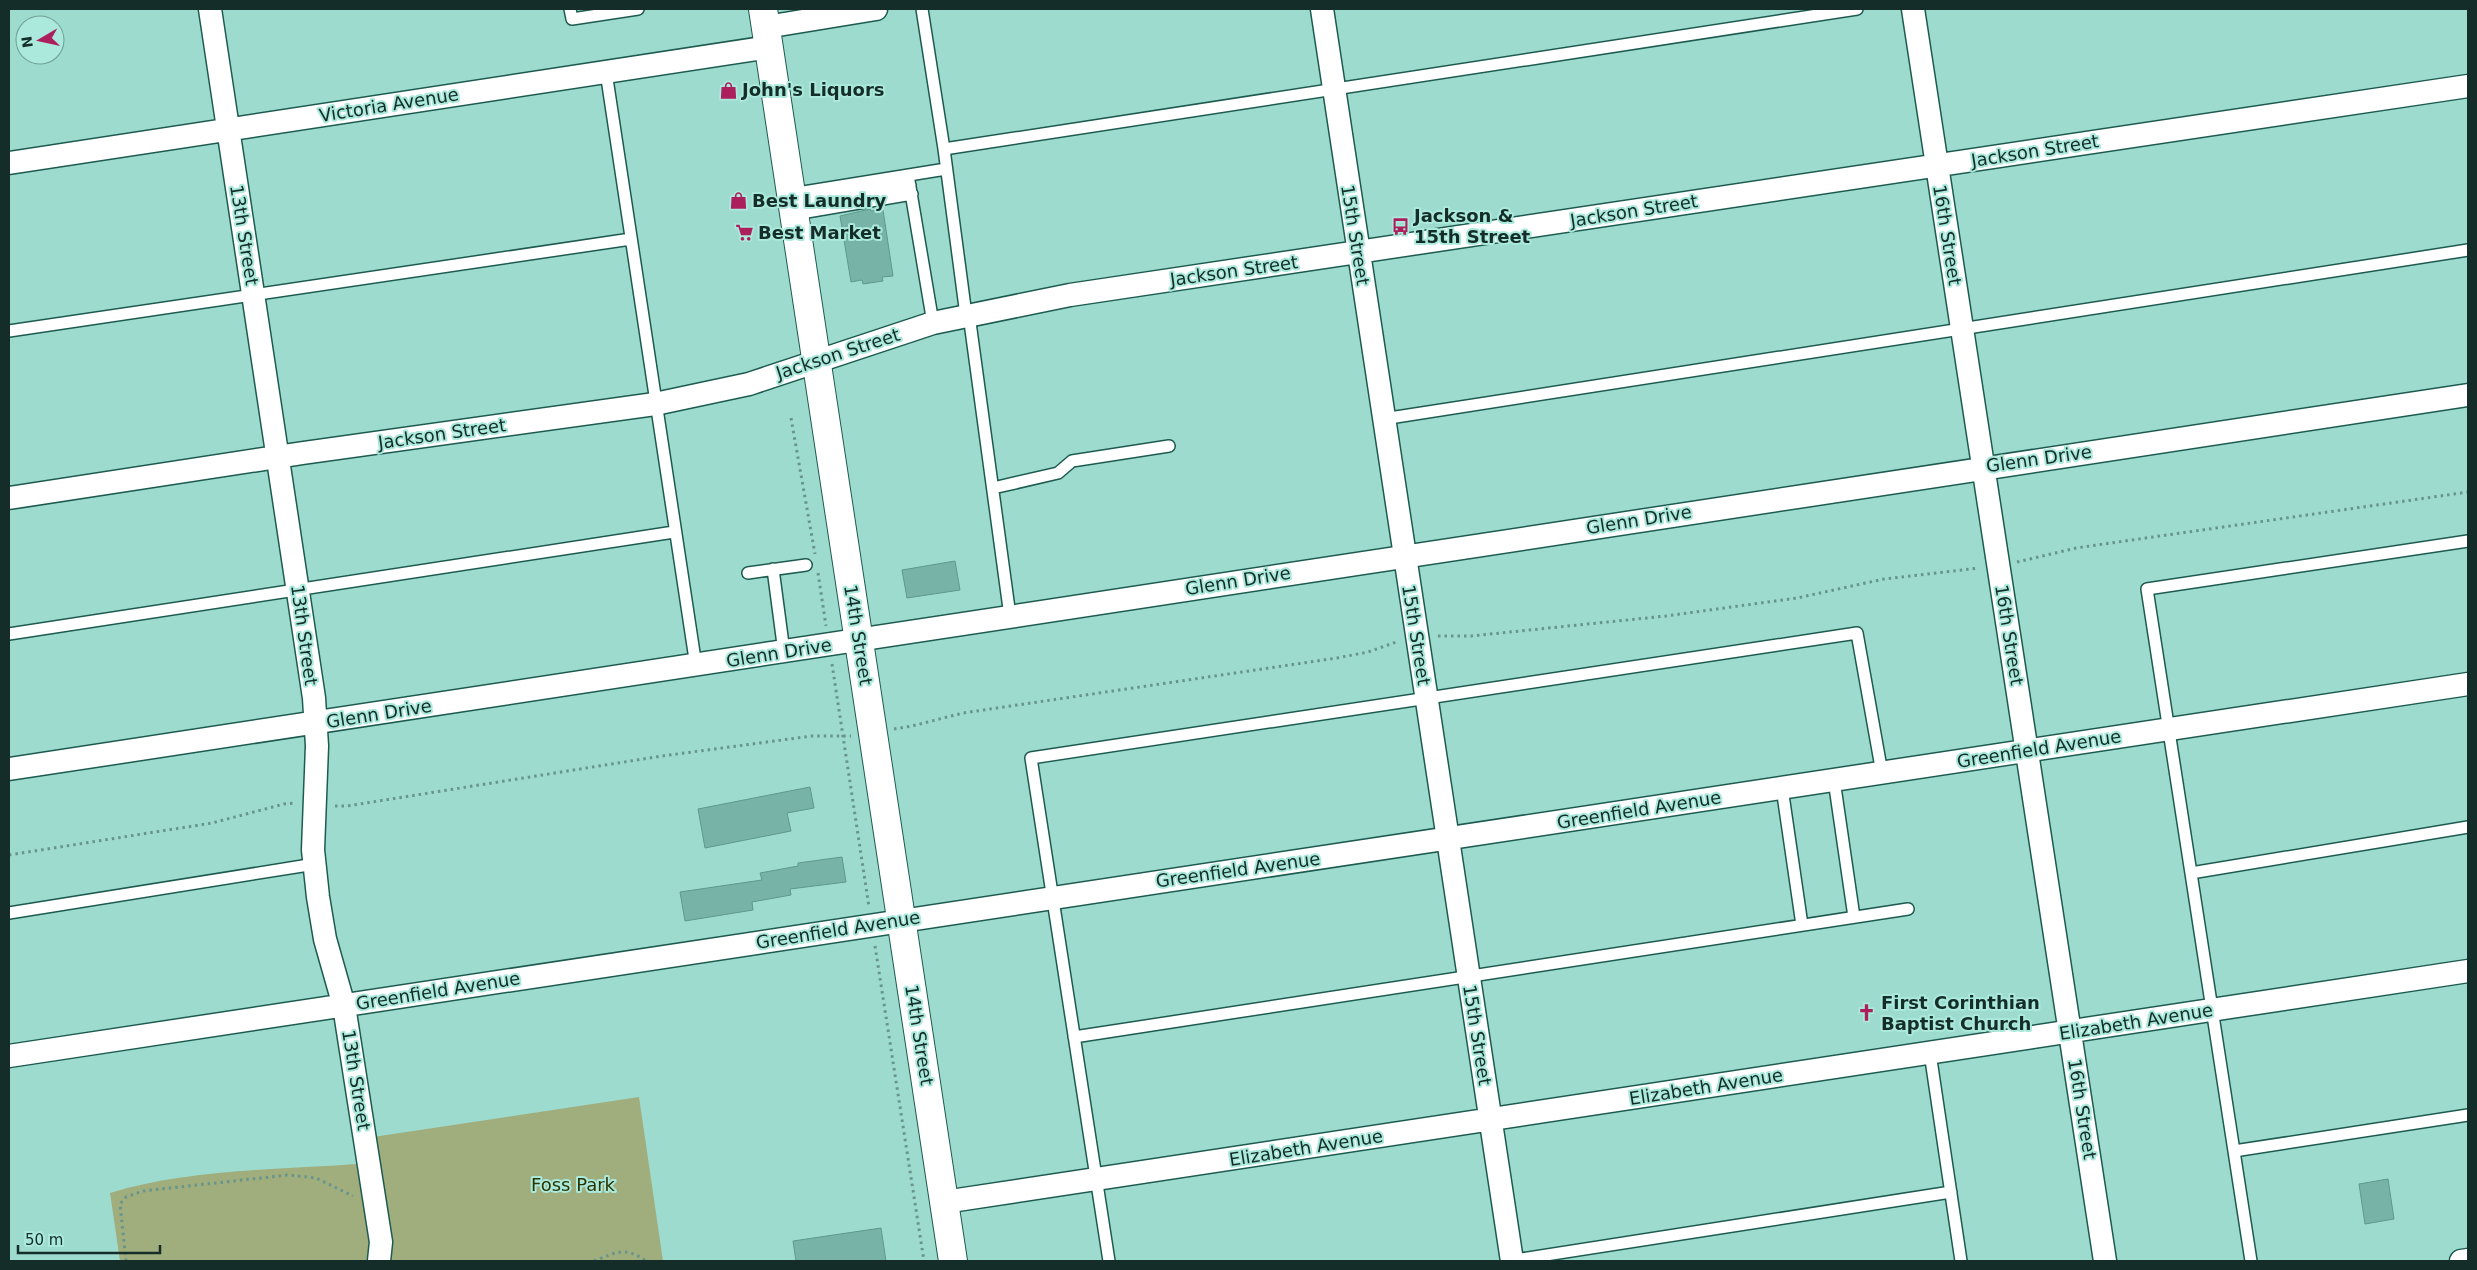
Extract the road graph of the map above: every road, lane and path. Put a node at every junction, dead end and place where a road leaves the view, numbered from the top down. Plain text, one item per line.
1 (210, 9) edge
2 (570, 9) edge
3 (638, 9) edge
4 (876, 9) edge
5 (922, 9) edge
6 (1322, 9) edge
7 (1857, 9) edge
8 (1913, 9) edge
9 (766, 28) edge
10 (606, 72) junction
11 (2468, 86) edge
12 (1333, 88) junction
13 (227, 130) junction
14 (944, 149) junction
15 (9, 163) edge
16 (1937, 166) junction
17 (946, 169) junction
18 (910, 185) junction
19 (793, 204) junction
20 (631, 239) junction
21 (2468, 250) edge
22 (1358, 252) junction
23 (253, 294) junction
24 (967, 315) junction
25 (933, 323) junction
26 (1962, 329) junction
27 (9, 331) edge
28 (817, 362) junction
29 (2468, 395) edge
30 (655, 404) junction
31 (791, 418) dead end
32 (1383, 419) junction
33 (1169, 446) dead end
34 (278, 457) junction
35 (1983, 468) junction
36 (993, 488) junction
37 (2468, 492) edge
38 (9, 498) edge
39 (674, 532) junction
40 (2468, 541) edge
41 (1404, 556) junction
42 (2024, 561) dead end
43 (806, 565) dead end
44 (773, 569) junction
45 (1977, 569) dead end
46 (748, 573) dead end
47 (298, 590) junction
48 (1010, 616) junction
49 (827, 631) dead end
50 (9, 634) edge
51 (1437, 636) dead end
52 (859, 641) junction
53 (1400, 641) dead end
54 (784, 652) junction
55 (831, 660) dead end
56 (696, 666) junction
57 (2468, 684) edge
58 (1426, 698) junction
59 (316, 723) junction
60 (892, 729) dead end
61 (2169, 729) junction
62 (842, 736) junction
63 (850, 736) dead end
64 (2027, 751) junction
65 (9, 769) edge
66 (1882, 773) junction
67 (1834, 780) junction
68 (1782, 788) junction
69 (299, 803) dead end
70 (332, 806) dead end
71 (2468, 827) edge
72 (1447, 839) junction
73 (9, 854) edge
74 (315, 864) junction
75 (2191, 873) junction
76 (1052, 898) junction
77 (1908, 909) dead end
78 (9, 913) edge
79 (1854, 917) junction
80 (901, 920) junction
81 (872, 924) junction
82 (1802, 925) junction
83 (2468, 971) edge
84 (1468, 976) junction
85 (344, 1006) junction
86 (2212, 1010) junction
87 (2070, 1032) junction
88 (1074, 1037) junction
89 (1930, 1053) junction
90 (9, 1056) edge
91 (2468, 1115) edge
92 (1490, 1120) junction
93 (2234, 1151) junction
94 (1096, 1179) junction
95 (1951, 1192) junction
96 (376, 1202) junction
97 (944, 1202) junction
98 (2468, 1260) edge
99 (126, 1261) edge
100 (379, 1261) edge
101 (594, 1261) edge
102 (646, 1261) edge
103 (924, 1261) edge
104 (953, 1261) edge
105 (1109, 1261) edge
106 (1510, 1261) edge
107 (1961, 1261) edge
108 (2105, 1261) edge
109 (2250, 1261) edge
110 (2461, 1261) edge

1 - 13 street, 13th Street
2 - 3 lane
4 - 9 street, Victoria Avenue
5 - 14 lane
6 - 12 street, 15th Street
7 - 12 lane
8 - 16 street, 16th Street
9 - 10 street, Victoria Avenue
9 - 19 street, 14th Street
10 - 13 street, Victoria Avenue
10 - 20 lane
11 - 16 street, Jackson Street
12 - 14 lane
12 - 22 street, 15th Street
13 - 15 street, Victoria Avenue
13 - 23 street, 13th Street
14 - 17 lane
16 - 22 street, Jackson Street
16 - 26 street, 16th Street
17 - 18 lane
17 - 24 lane
18 - 19 lane
18 - 19 lane
18 - 25 lane
19 - 28 street, 14th Street
20 - 23 lane
20 - 30 lane
21 - 26 lane
22 - 24 street, Jackson Street
22 - 32 street, 15th Street
23 - 27 lane
23 - 34 street, 13th Street
24 - 25 street, Jackson Street
24 - 36 lane
25 - 28 street, Jackson Street
26 - 32 lane
26 - 35 street, 16th Street
28 - 30 street, Jackson Street
28 - 52 street, 14th Street
29 - 35 street, Glenn Drive
30 - 34 street, Jackson Street
30 - 39 lane
31 - 49 path
32 - 41 street, 15th Street
33 - 36 lane
34 - 38 street, Jackson Street
34 - 47 street, 13th Street
35 - 41 street, Glenn Drive
35 - 64 street, 16th Street
36 - 48 lane
37 - 42 path
39 - 47 lane
39 - 56 lane
40 - 61 lane
41 - 48 street, Glenn Drive
41 - 58 street, 15th Street
43 - 44 lane
44 - 46 lane
44 - 54 lane
45 - 51 path
47 - 50 lane
47 - 59 street, 13th Street
48 - 52 street, Glenn Drive
52 - 54 street, Glenn Drive
52 - 80 street, 14th Street
53 - 60 path
54 - 56 street, Glenn Drive
55 - 62 path
56 - 59 street, Glenn Drive
57 - 61 street, Greenfield Avenue
58 - 66 lane
58 - 72 street, 15th Street
58 - 76 lane
59 - 65 street, Glenn Drive
59 - 74 street, 13th Street
61 - 64 street, Greenfield Avenue
61 - 75 lane
62 - 63 path
62 - 70 path
62 - 81 path
64 - 66 street, Greenfield Avenue
64 - 87 street, 16th Street
66 - 67 street, Greenfield Avenue
67 - 68 street, Greenfield Avenue
67 - 79 lane
68 - 72 street, Greenfield Avenue
68 - 82 lane
69 - 73 path
71 - 75 lane
72 - 76 street, Greenfield Avenue
72 - 84 street, 15th Street
74 - 78 lane
74 - 85 street, 13th Street
75 - 86 lane
76 - 80 street, Greenfield Avenue
76 - 88 lane
77 - 79 lane
79 - 82 lane
80 - 81 street, Greenfield Avenue
80 - 97 street, 14th Street
81 - 85 street, Greenfield Avenue
81 - 103 path
82 - 84 lane
83 - 86 street, Elizabeth Avenue
84 - 88 lane
84 - 92 street, 15th Street
85 - 90 street, Greenfield Avenue
85 - 96 street, 13th Street
86 - 87 street, Elizabeth Avenue
86 - 93 lane
87 - 89 street, Elizabeth Avenue
87 - 108 street, 16th Street
88 - 94 lane
89 - 92 street, Elizabeth Avenue
89 - 95 lane
91 - 93 lane
92 - 94 street, Elizabeth Avenue
92 - 106 street, 15th Street
93 - 109 lane
94 - 97 street, Elizabeth Avenue
94 - 105 lane
95 - 106 lane
95 - 107 lane
96 - 99 path
96 - 100 street, 13th Street
97 - 104 street, 14th Street
98 - 110 street
101 - 102 path

